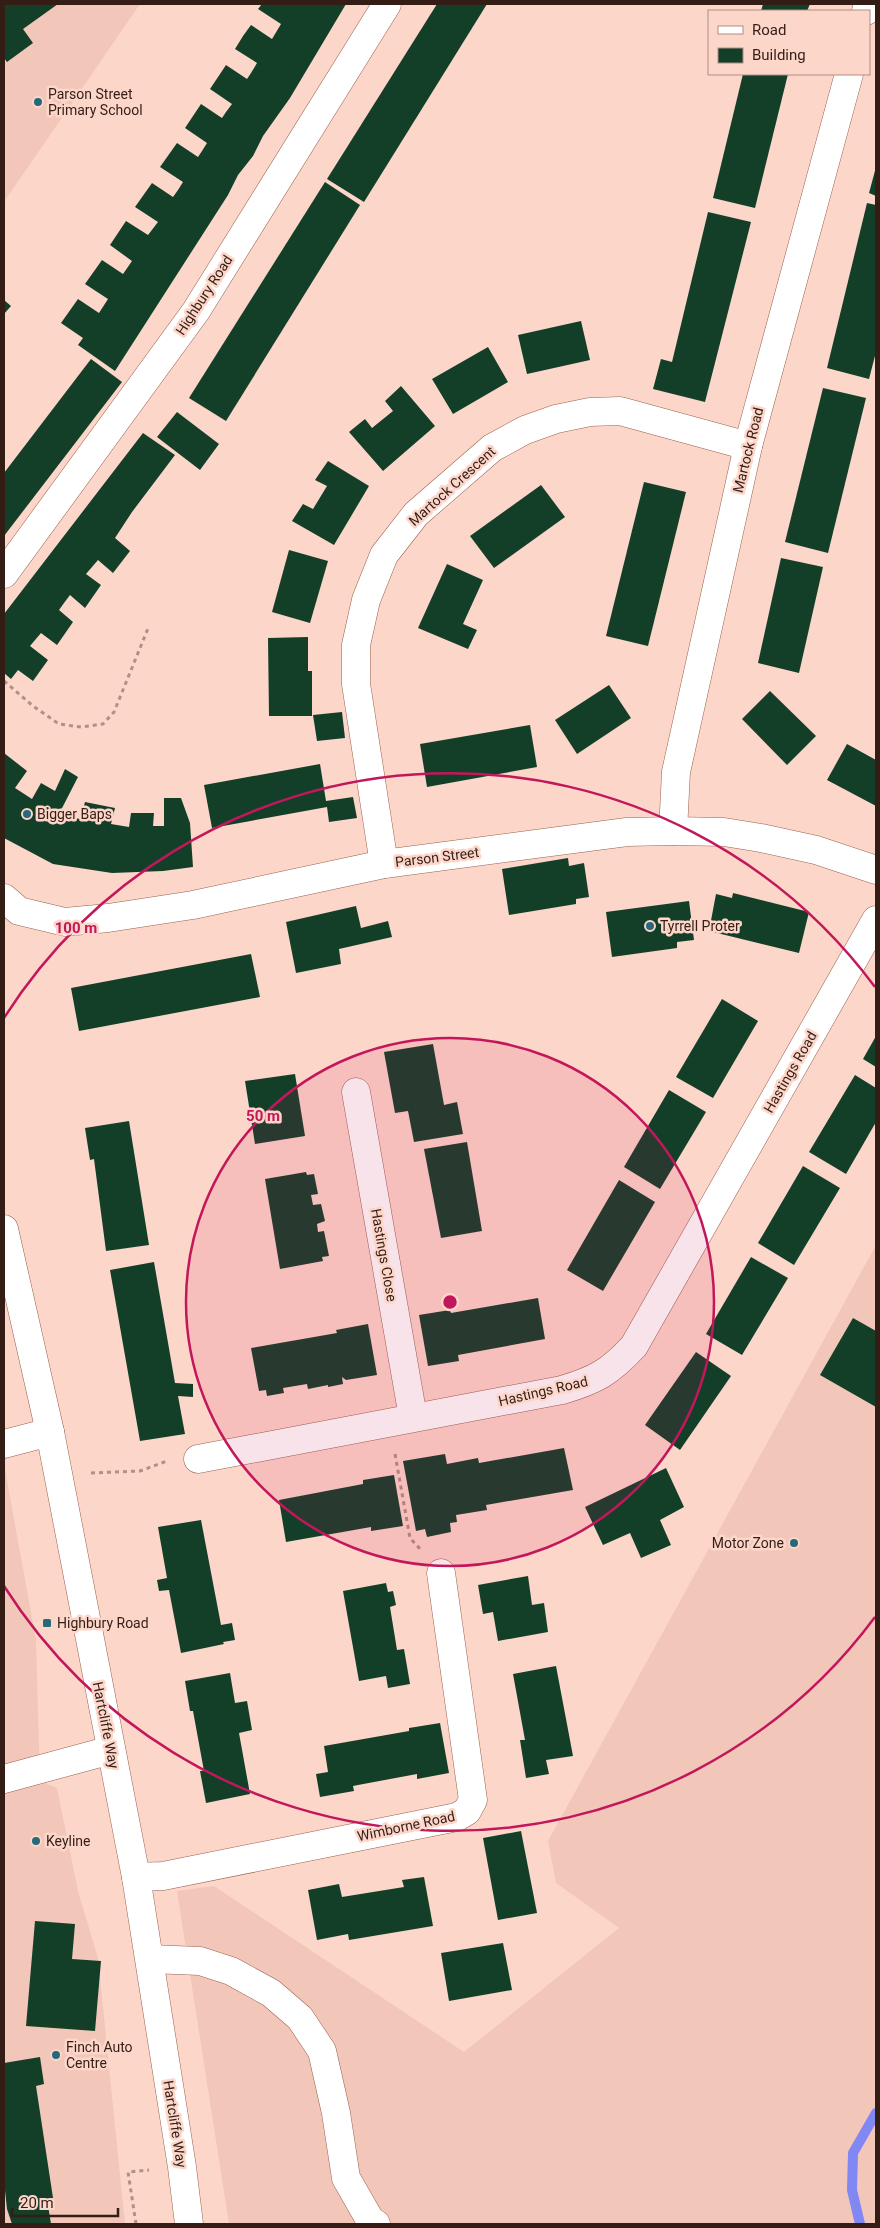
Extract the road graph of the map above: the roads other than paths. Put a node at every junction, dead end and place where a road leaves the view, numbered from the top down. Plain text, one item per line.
1 (387, 4) edge
2 (849, 75) edge
3 (748, 446) junction
4 (4, 574) edge
5 (673, 831) junction
6 (384, 864) junction
7 (876, 870) edge
8 (4, 898) edge
9 (876, 920) edge
10 (356, 1092) dead end
11 (4, 1229) edge
12 (401, 1420) junction
13 (50, 1432) junction
14 (4, 1444) edge
15 (198, 1459) road end
16 (441, 1572) road end
17 (111, 1750) junction
18 (4, 1780) edge
19 (136, 1877) junction
20 (150, 1959) junction
21 (189, 2224) edge
22 (376, 2224) edge

1 - 4 main road, Highbury Road
2 - 3 main road, Martock Road
3 - 5 main road, Martock Road
3 - 6 main road, Martock Crescent
5 - 6 main road, Parson Street
5 - 7 main road, Parson Street
6 - 8 main road, Parson Street
9 - 12 main road, Hastings Road
10 - 12 main road, Hastings Close
11 - 13 main road, Hartcliffe Way
12 - 15 main road, Hastings Road
13 - 14 main road
13 - 17 main road, Hartcliffe Way
16 - 19 main road, Wimborne Road
17 - 18 main road
17 - 19 main road, Hartcliffe Way
19 - 20 main road, Hartcliffe Way
20 - 21 main road, Hartcliffe Way
20 - 22 main road

